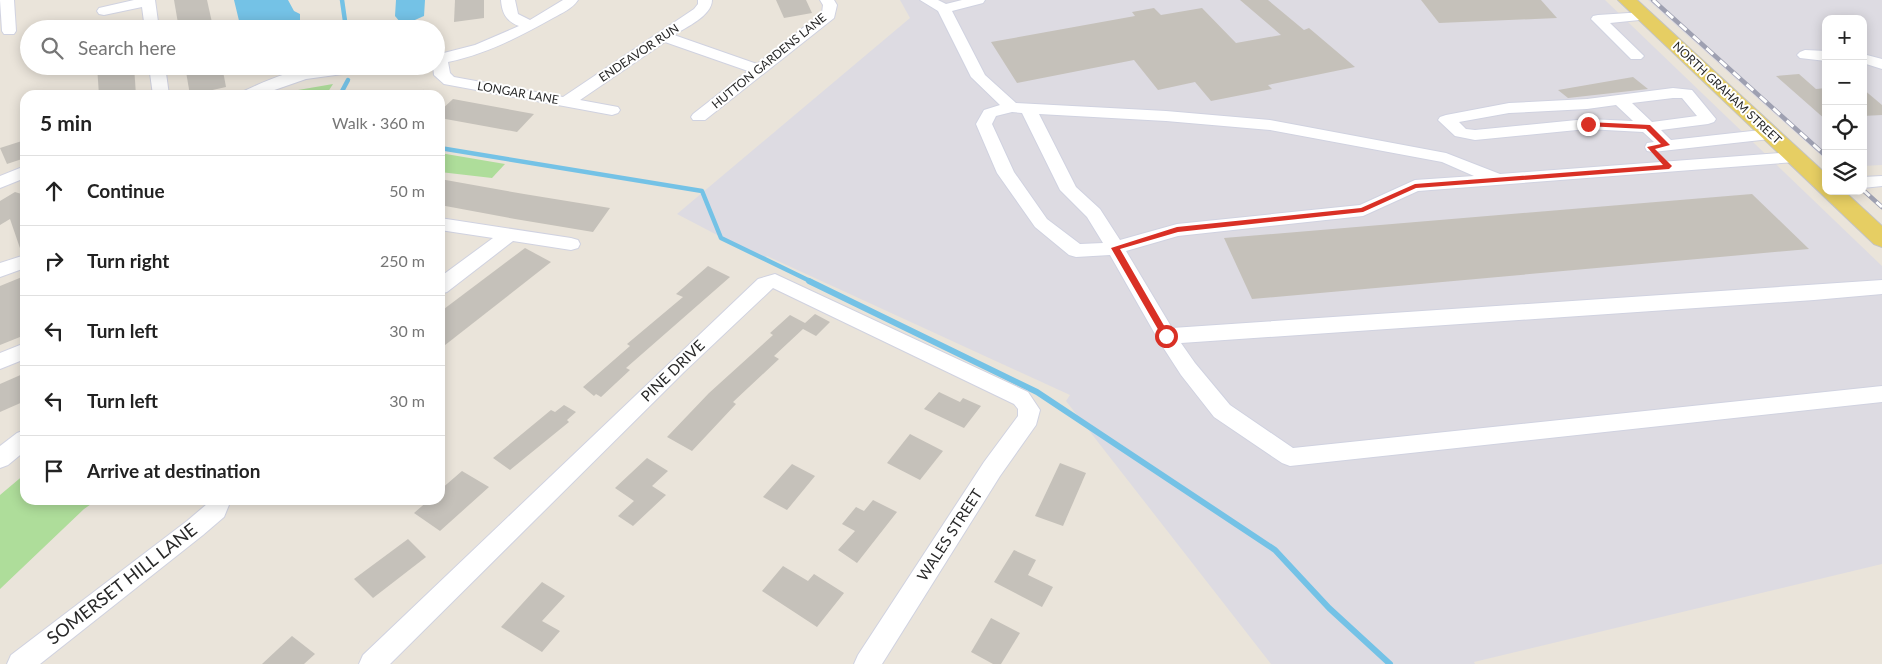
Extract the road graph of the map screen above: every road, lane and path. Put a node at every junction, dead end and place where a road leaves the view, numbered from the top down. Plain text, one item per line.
1 (6, 0) edge
2 (148, 0) edge
3 (508, 0) edge
4 (571, 0) edge
5 (705, 0) edge
6 (827, 0) edge
7 (927, 0) edge
8 (978, 0) edge
9 (1627, 0) edge
10 (0, 2) edge
11 (944, 9) junction
12 (104, 11) dead end
13 (1644, 16) junction
14 (151, 20) edge
15 (532, 25) junction
16 (3, 34) edge
17 (664, 37) junction
18 (1805, 55) dead end
19 (1636, 56) dead end
20 (1822, 56) edge
21 (445, 57) edge
22 (1867, 59) edge
23 (1882, 64) edge
24 (760, 70) junction
25 (158, 75) edge
26 (300, 75) edge
27 (442, 75) edge
28 (160, 90) edge
29 (259, 90) edge
30 (1620, 100) junction
31 (566, 102) junction
32 (1019, 108) junction
33 (612, 110) dead end
34 (699, 117) dead end
35 (1648, 127) junction
36 (1770, 134) junction
37 (1666, 145) junction
38 (1795, 157) junction
39 (1669, 166) junction
40 (20, 173) edge
41 (1498, 180) junction
42 (1882, 181) edge
43 (1822, 182) edge
44 (1867, 182) edge
45 (0, 183) edge
46 (1835, 195) edge
47 (445, 225) edge
48 (508, 236) junction
49 (1882, 239) edge
50 (571, 244) dead end
51 (1115, 248) junction
52 (20, 263) edge
53 (0, 270) edge
54 (445, 283) edge
55 (1882, 286) edge
56 (1166, 336) junction
57 (20, 353) edge
58 (0, 361) edge
59 (1882, 394) edge
60 (1028, 405) joint
61 (20, 443) edge
62 (0, 459) edge
63 (218, 505) edge
64 (20, 664) edge
65 (372, 664) edge
66 (867, 664) edge

1 - 10 street
1 - 16 street
2 - 12 street
2 - 14 street
3 - 15 street
4 - 15 street
5 - 17 street, ENDEAVOR RUN
6 - 24 street, HUTTON GARDENS LANE
7 - 11 street
8 - 11 street
9 - 13 main road, NORTH GRAHAM STREET
11 - 32 street
13 - 19 street
13 - 36 main road, NORTH GRAHAM STREET
15 - 21 street
17 - 24 street
17 - 31 street, ENDEAVOR RUN
18 - 20 street
22 - 23 street
24 - 34 street, HUTTON GARDENS LANE
25 - 28 street
26 - 29 street
27 - 31 street, LONGAR LANE
30 - 35 street
30 - 35 street
30 - 35 street
31 - 33 street, LONGAR LANE
32 - 41 street
32 - 51 street
32 - 51 street
35 - 37 street
36 - 37 street
36 - 38 main road, NORTH GRAHAM STREET
37 - 39 street
38 - 39 street
38 - 43 main road, NORTH GRAHAM STREET
39 - 41 street
40 - 45 street
41 - 51 street
42 - 44 street
46 - 49 main road, NORTH GRAHAM STREET
47 - 48 street
48 - 50 street
48 - 54 street
51 - 56 street
52 - 53 street
55 - 56 street
56 - 59 street
57 - 58 street
60 - 65 street, PINE DRIVE
60 - 66 street, WALES STREET
61 - 62 street
63 - 64 street, SOMERSET HILL LANE

